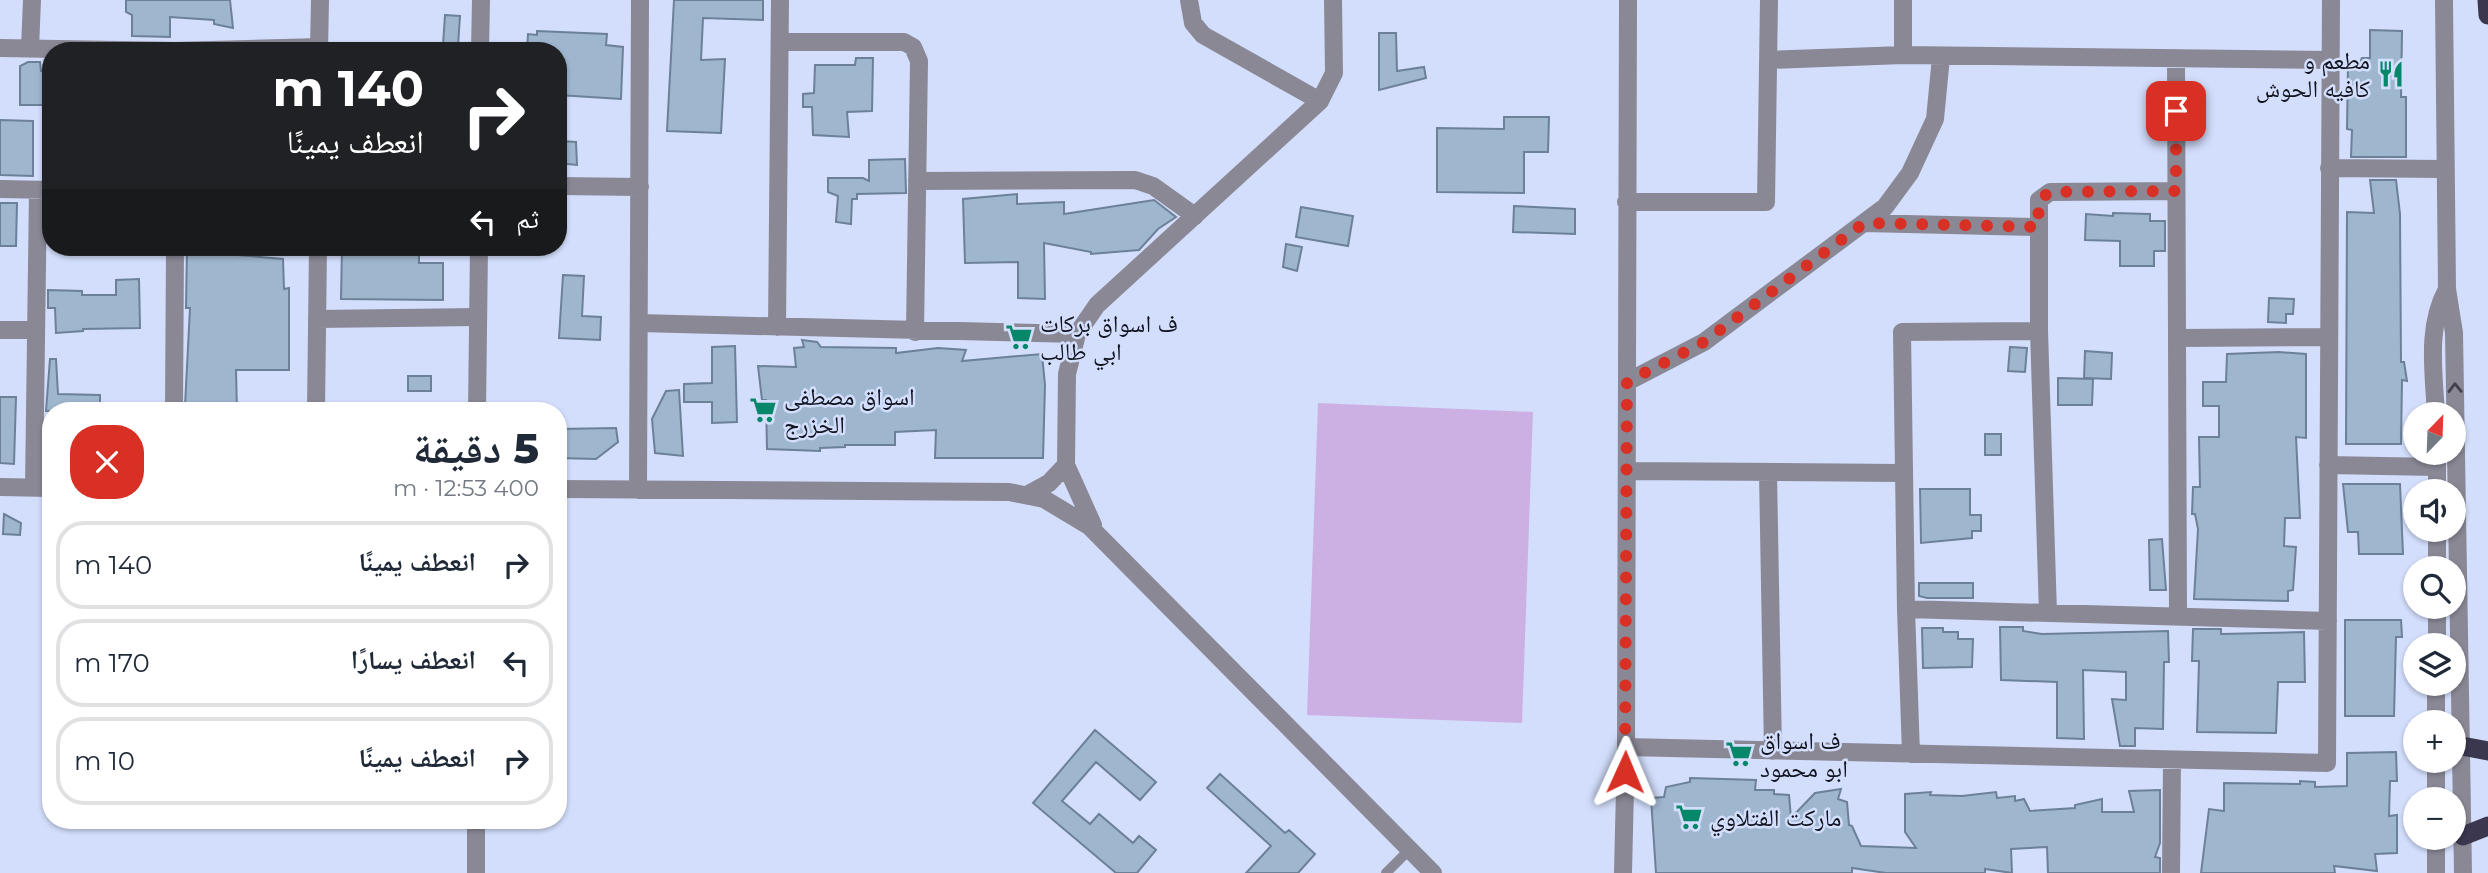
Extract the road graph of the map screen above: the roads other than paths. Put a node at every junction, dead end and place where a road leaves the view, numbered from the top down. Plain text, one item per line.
1 (32, 0) edge
2 (320, 0) edge
3 (481, 0) edge
4 (640, 0) edge
5 (780, 0) edge
6 (1189, 0) edge
7 (1333, 0) edge
8 (1628, 0) edge
9 (1769, 0) edge
10 (1903, 0) edge
11 (2331, 0) edge
12 (2444, 0) edge
13 (2487, 0) edge
14 (2488, 15) edge
15 (319, 42) edge
16 (480, 42) edge
17 (780, 42) junction
18 (0, 48) edge
19 (30, 49) junction
20 (42, 49) edge
21 (1903, 55) junction
22 (1941, 57) junction
23 (2176, 58) junction
24 (1768, 60) junction
25 (2330, 60) junction
26 (1320, 101) junction
27 (2329, 168) junction
28 (2444, 169) junction
29 (917, 181) junction
30 (567, 186) edge
31 (639, 187) junction
32 (0, 188) edge
33 (42, 190) edge
34 (2176, 191) junction
35 (1626, 202) junction
36 (1195, 216) junction
37 (42, 221) edge
38 (1864, 223) junction
39 (2038, 227) junction
40 (174, 256) edge
41 (318, 256) edge
42 (479, 256) edge
43 (2447, 289) junction
44 (478, 317) junction
45 (317, 319) junction
46 (639, 323) junction
47 (777, 327) junction
48 (0, 330) edge
49 (35, 330) junction
50 (2039, 331) junction
51 (915, 332) junction
52 (1077, 334) junction
53 (2329, 337) junction
54 (2177, 338) junction
55 (1627, 382) junction
56 (174, 402) edge
57 (316, 402) edge
58 (477, 402) edge
59 (2436, 402) edge
60 (2403, 462) edge
61 (1066, 465) junction
62 (2328, 465) junction
63 (1627, 471) junction
64 (1768, 473) junction
65 (1902, 473) junction
66 (0, 487) edge
67 (42, 488) edge
68 (567, 489) edge
69 (638, 490) junction
70 (1027, 495) junction
71 (1102, 538) junction
72 (1906, 609) junction
73 (2048, 613) junction
74 (2178, 617) junction
75 (2328, 621) junction
76 (2461, 710) edge
77 (1626, 747) junction
78 (2466, 747) edge
79 (1773, 751) junction
80 (2488, 751) edge
81 (1911, 754) junction
82 (2172, 761) junction
83 (2488, 826) edge
84 (476, 829) edge
85 (2466, 834) edge
86 (1409, 850) junction
87 (2436, 850) edge
88 (2463, 850) edge
89 (476, 873) edge
90 (1387, 873) edge
91 (1433, 873) edge
92 (1623, 873) edge
93 (2171, 873) edge
94 (2436, 873) edge
95 (2463, 873) edge

1 - 19 street
2 - 15 street
3 - 16 street
4 - 31 street
5 - 17 street
6 - 26 street
7 - 26 street
8 - 35 street
9 - 24 street
10 - 21 street
11 - 25 street
12 - 28 street
13 - 14 highway
17 - 29 street
17 - 47 street
18 - 19 street
19 - 20 street
21 - 22 street
21 - 24 street
22 - 23 street
22 - 38 street
23 - 25 street
23 - 34 street
24 - 35 street
25 - 27 street
26 - 36 street
27 - 28 street
27 - 53 street
28 - 43 street
29 - 36 street
29 - 51 street
30 - 31 street
31 - 46 street
32 - 33 street
34 - 39 street
34 - 54 street
35 - 55 street
36 - 52 street
37 - 49 street
38 - 39 street
38 - 55 street
39 - 50 street
40 - 56 street
41 - 45 street
42 - 44 street
43 - 59 street
76 -> 43 street
44 - 45 street
44 - 58 street
45 - 57 street
46 - 47 street
46 - 69 street
47 - 51 street
48 - 49 street
49 - 67 street
50 - 65 street
50 - 73 street
51 - 52 street
52 - 61 street
53 - 54 street
53 - 62 street
54 - 74 street
55 - 63 street
60 - 62 street
61 - 70 street
61 - 71 street
62 - 75 street
63 - 64 street
63 - 77 street
64 - 65 street
64 - 79 street
65 - 72 street
66 - 67 street
68 - 69 street
69 - 70 street
70 - 71 street
71 - 86 street
72 - 73 street
72 - 81 street
73 - 74 street
74 - 75 street
75 - 82 street
77 - 79 street
77 - 92 street
78 - 80 highway
79 - 81 street
81 - 82 street
82 - 93 street
83 - 85 highway
84 - 89 street
86 - 90 lane
86 - 91 street
87 - 94 street
88 - 95 street

